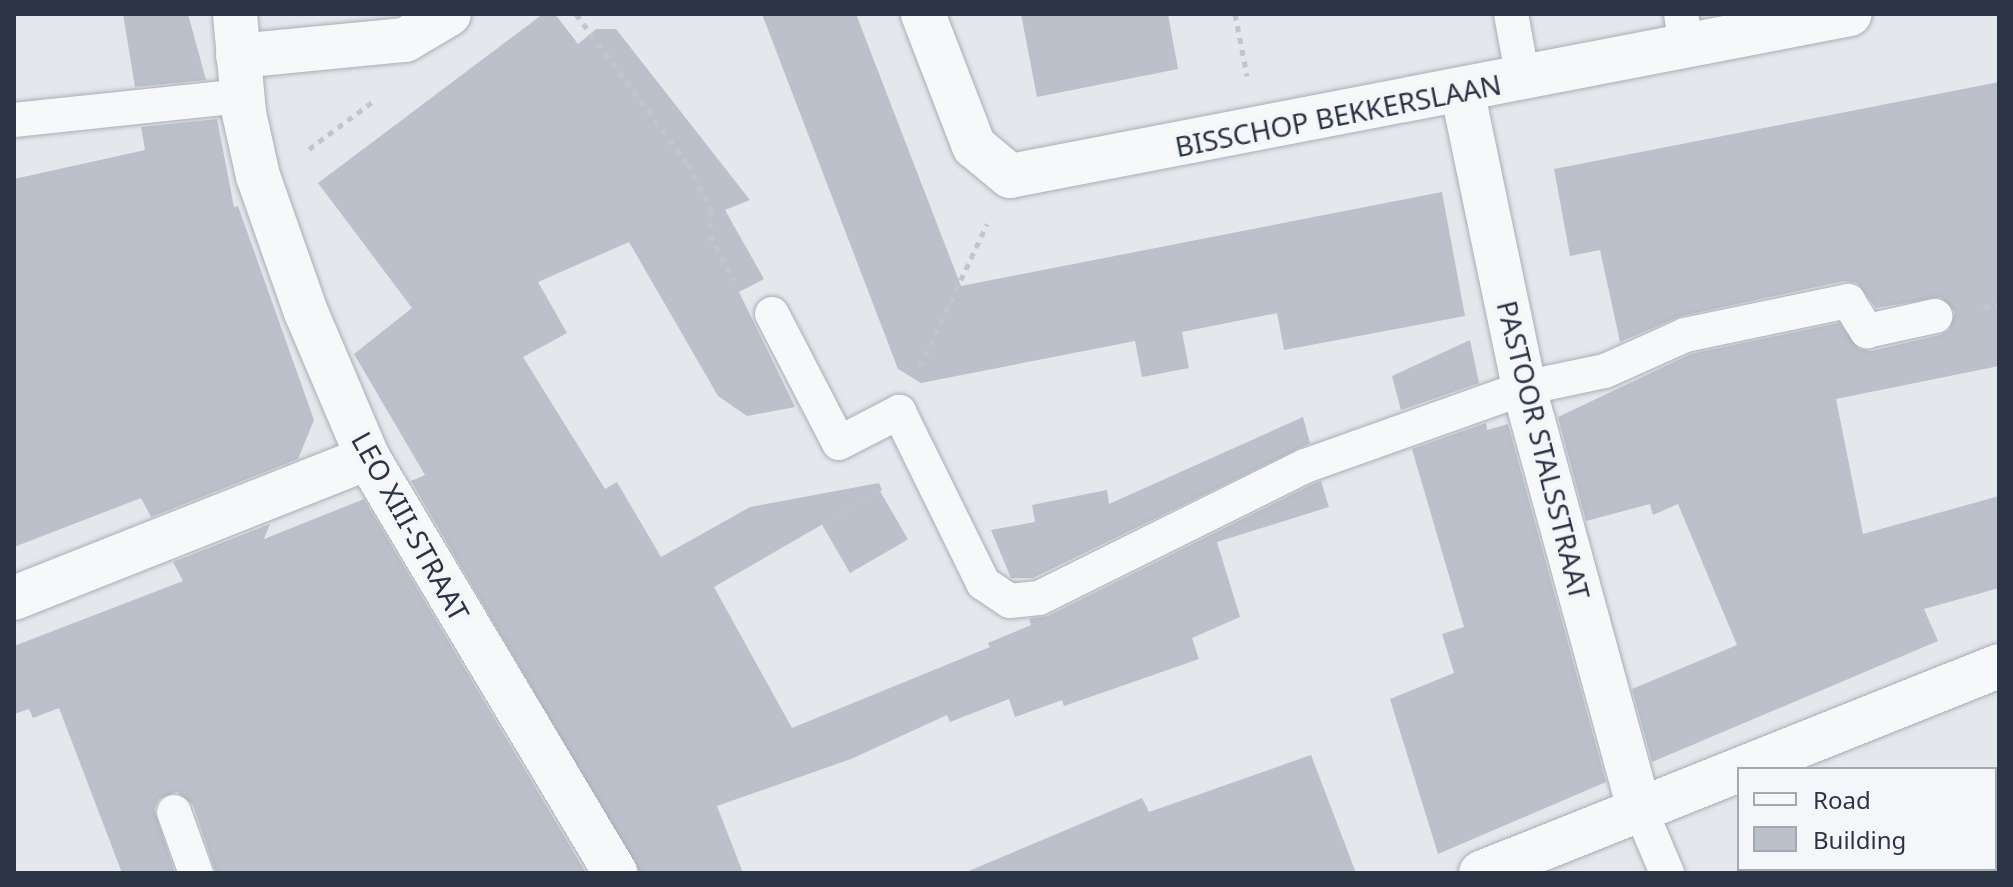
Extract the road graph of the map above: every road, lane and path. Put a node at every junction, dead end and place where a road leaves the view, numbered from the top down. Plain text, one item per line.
1 (576, 14) edge
2 (923, 14) edge
3 (1511, 14) edge
4 (1850, 14) edge
5 (437, 22) edge
6 (1684, 30) edge
7 (239, 56) edge
8 (1523, 79) junction
9 (1462, 90) junction
10 (14, 120) edge
11 (258, 176) junction
12 (1010, 176) junction
13 (736, 284) dead end
14 (772, 314) dead end
15 (1935, 316) dead end
16 (1524, 388) junction
17 (899, 412) junction
18 (368, 458) junction
19 (14, 598) edge
20 (1999, 666) edge
21 (1741, 767) edge
22 (1737, 769) edge
23 (1639, 807) junction
24 (174, 812) dead end
25 (196, 873) edge
26 (615, 873) edge
27 (1481, 873) edge
28 (1667, 873) edge

1 - 13 path
2 - 12 street
3 - 8 lane
4 - 6 street, BISSCHOP BEKKERSLAAN
5 - 7 street
5 - 11 path
6 - 8 street, BISSCHOP BEKKERSLAAN
7 - 10 lane
7 - 11 street, LEO XIII-STRAAT
8 - 9 street, BISSCHOP BEKKERSLAAN
9 - 12 street, BISSCHOP BEKKERSLAAN
9 - 16 street, PASTOOR STALSSTRAAT
11 - 18 street, LEO XIII-STRAAT
12 - 17 path
14 - 17 lane
15 - 16 lane
16 - 17 lane
16 - 23 street, PASTOOR STALSSTRAAT
18 - 19 street
18 - 26 street, LEO XIII-STRAAT
20 - 21 street
22 - 23 street
23 - 27 street
23 - 28 lane
24 - 25 lane

